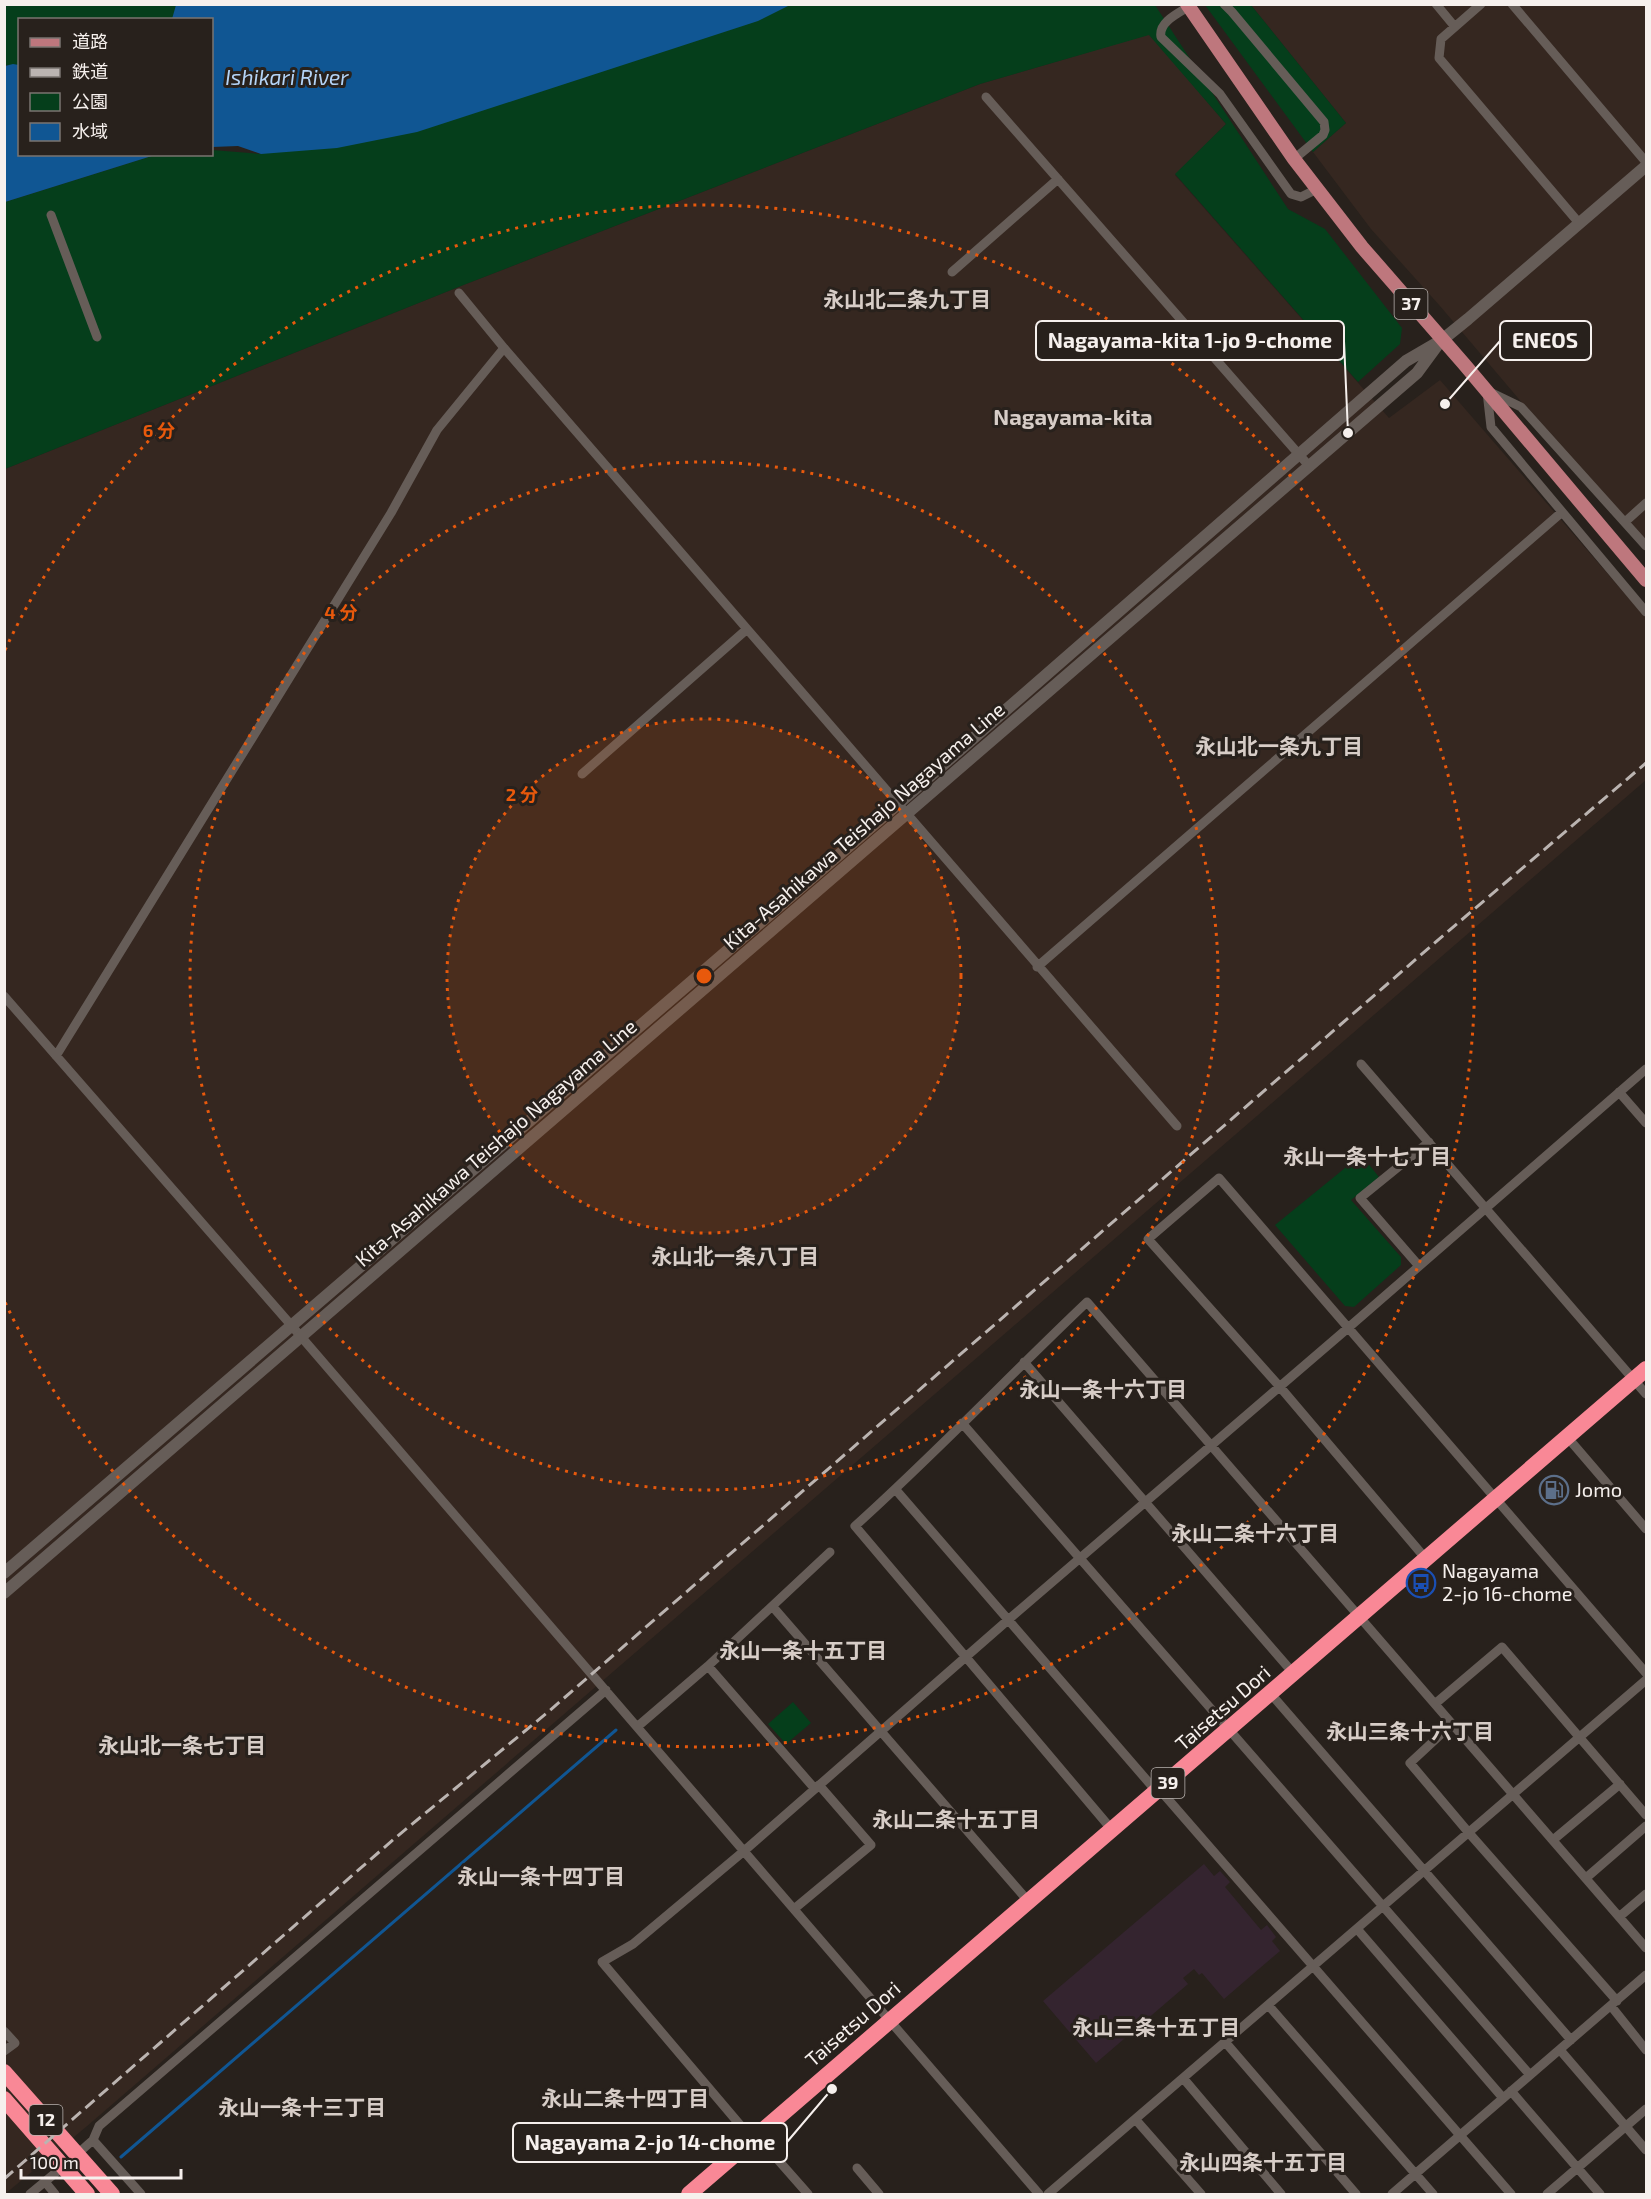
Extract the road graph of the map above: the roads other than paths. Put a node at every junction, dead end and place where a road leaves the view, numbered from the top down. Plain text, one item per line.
1 (1224, 4) edge
2 (1436, 4) edge
3 (1481, 4) edge
4 (1512, 4) edge
5 (1191, 8) edge
6 (1455, 27) junction
7 (986, 97) dead end
8 (1294, 159) junction
9 (1647, 164) edge
10 (1058, 179) junction
11 (1317, 189) junction
12 (51, 214) dead end
13 (1580, 224) junction
14 (952, 272) dead end
15 (459, 294) dead end
16 (96, 337) dead end
17 (1442, 340) junction
18 (504, 348) junction
19 (1487, 391) junction
20 (1298, 455) junction
21 (1310, 467) junction
22 (1647, 503) edge
23 (1562, 512) junction
24 (1625, 522) junction
25 (1647, 546) edge
26 (1647, 580) edge
27 (1647, 612) edge
28 (746, 630) junction
29 (582, 774) dead end
30 (897, 804) junction
31 (906, 815) junction
32 (1037, 967) junction
33 (4, 996) edge
34 (56, 1056) junction
35 (1360, 1064) dead end
36 (1647, 1069) edge
37 (1619, 1092) junction
38 (1647, 1123) edge
39 (1177, 1126) dead end
40 (1430, 1142) junction
41 (1486, 1208) junction
42 (1419, 1266) junction
43 (291, 1325) junction
44 (1348, 1328) junction
45 (301, 1337) junction
46 (1024, 1362) junction
47 (1640, 1375) edge
48 (1280, 1387) junction
49 (1647, 1394) edge
50 (962, 1423) junction
51 (1568, 1438) junction
52 (1212, 1446) junction
53 (896, 1490) junction
54 (1496, 1499) junction
55 (1144, 1503) junction
56 (1647, 1529) edge
57 (830, 1552) dead end
58 (1426, 1559) junction
59 (1078, 1560) junction
60 (4, 1573) edge
61 (4, 1593) edge
62 (773, 1607) junction
63 (1360, 1617) junction
64 (1008, 1620) junction
65 (967, 1656) junction
66 (708, 1666) junction
67 (1647, 1673) edge
68 (1294, 1674) junction
69 (1647, 1680) edge
70 (606, 1690) junction
71 (1270, 1693) junction
72 (1436, 1703) junction
73 (1452, 1724) junction
74 (637, 1728) junction
75 (1228, 1731) junction
76 (880, 1732) junction
77 (1579, 1737) junction
78 (1620, 1784) junction
79 (817, 1787) junction
80 (1159, 1791) junction
81 (1514, 1795) junction
82 (1647, 1815) edge
83 (1647, 1826) edge
84 (1113, 1831) junction
85 (1469, 1833) junction
86 (1553, 1840) junction
87 (744, 1851) junction
88 (1425, 1871) junction
89 (1586, 1878) junction
90 (1647, 1894) edge
91 (1029, 1902) junction
92 (794, 1908) junction
93 (1383, 1908) junction
94 (1619, 1917) junction
95 (1358, 1930) junction
96 (1647, 1948) edge
97 (1313, 1966) junction
98 (1647, 1975) edge
99 (1614, 2004) junction
100 (1269, 2006) junction
101 (889, 2020) junction
102 (4, 2031) edge
103 (1571, 2040) junction
104 (1226, 2043) junction
105 (1647, 2049) edge
106 (1560, 2050) junction
107 (4, 2051) edge
108 (4, 2072) edge
109 (1530, 2075) junction
110 (1183, 2078) junction
111 (1510, 2091) junction
112 (1503, 2098) junction
113 (4, 2099) edge
114 (1647, 2109) edge
115 (1136, 2120) junction
116 (1626, 2126) junction
117 (1460, 2135) junction
118 (754, 2137) junction
119 (93, 2140) junction
120 (1647, 2150) edge
121 (857, 2168) dead end
122 (1577, 2169) junction
123 (1416, 2175) junction
124 (46, 2183) junction
125 (30, 2194) edge
126 (55, 2194) edge
127 (87, 2194) edge
128 (112, 2194) edge
129 (141, 2194) edge
130 (689, 2194) edge
131 (808, 2194) edge
132 (879, 2194) edge
133 (1039, 2194) edge
134 (1048, 2194) edge
135 (1201, 2194) edge
136 (1281, 2194) edge
137 (1356, 2194) edge
138 (1392, 2194) edge
139 (1433, 2194) edge
140 (1511, 2194) edge
141 (1547, 2194) edge
142 (1600, 2194) edge

1 - 8 street
2 - 6 street
3 - 6 street
4 - 9 street
5 - 8 main road, 37
5 - 11 street
6 - 13 street
7 - 10 street
8 - 11 main road, 37
9 - 13 main road, Kita-Asahikawa Teishajo Nagayama Line
10 - 14 street
10 - 20 street
11 - 17 main road, 37
12 - 16 street
13 - 17 main road, Kita-Asahikawa Teishajo Nagayama Line
15 - 18 street
17 - 19 main road, 37
17 - 20 main road, Kita-Asahikawa Teishajo Nagayama Line
17 - 21 main road, Kita-Asahikawa Teishajo Nagayama Line
18 - 28 street
18 - 34 street
19 - 23 street
19 - 24 street
19 - 26 main road, 37
20 - 21 street
20 - 30 main road, Kita-Asahikawa Teishajo Nagayama Line
21 - 31 main road, Kita-Asahikawa Teishajo Nagayama Line
22 - 24 street
23 - 27 street
23 - 32 street
24 - 25 street
28 - 29 street
28 - 30 street
30 - 31 street
30 - 43 main road, Kita-Asahikawa Teishajo Nagayama Line
31 - 32 street
31 - 45 main road, Kita-Asahikawa Teishajo Nagayama Line
32 - 39 street
33 - 34 street
34 - 43 street
35 - 40 street
36 - 37 street
37 - 38 street
37 - 41 street
40 - 41 street
40 - 42 street
41 - 42 street
41 - 47 street
42 - 44 street
43 - 45 street
43 - 60 main road, Kita-Asahikawa Teishajo Nagayama Line
44 - 48 street
44 - 48 street
44 - 54 street
45 - 61 main road, Kita-Asahikawa Teishajo Nagayama Line
45 - 70 street
46 - 50 street
46 - 52 street
46 - 55 street
47 - 49 street
47 - 51 highway, Taisetsu Dori / 39
48 - 52 street
48 - 58 street
50 - 53 street
50 - 59 street
51 - 54 highway, Taisetsu Dori / 39
51 - 56 street
52 - 55 street
52 - 63 street
53 - 64 street
53 - 65 street
54 - 58 highway, Taisetsu Dori / 39
54 - 67 street
55 - 59 street
55 - 68 street
57 - 62 street
58 - 63 highway, Taisetsu Dori / 39
59 - 64 street
59 - 75 street
62 - 66 street
62 - 76 street
63 - 68 highway, Taisetsu Dori / 39
63 - 72 street
64 - 65 street
64 - 80 street
65 - 76 street
65 - 84 street
66 - 74 street
66 - 79 street
68 - 71 highway, Taisetsu Dori / 39
69 - 77 street
70 - 74 street
70 - 119 street
71 - 75 highway, Taisetsu Dori / 39
71 - 88 street
72 - 73 street
72 - 77 street
73 - 81 street
73 - 85 street
74 - 87 street
75 - 80 highway, Taisetsu Dori / 39
75 - 93 street
76 - 79 street
76 - 91 street
77 - 78 street
77 - 81 street
78 - 82 street
78 - 86 street
79 - 87 street
79 - 92 street
80 - 84 highway, Taisetsu Dori / 39
80 - 97 street
81 - 85 street
81 - 86 street
83 - 89 street
84 - 91 highway, Taisetsu Dori / 39
85 - 88 street
85 - 99 street
86 - 89 street
87 - 92 street
87 - 118 street
88 - 93 street
88 - 103 street
89 - 94 street
90 - 94 street
91 - 101 highway, Taisetsu Dori / 39
92 - 101 street
93 - 95 street
93 - 109 street
94 - 96 street
95 - 97 street
95 - 112 street
97 - 100 street
97 - 117 street
98 - 99 street
99 - 103 street
99 - 105 street
100 - 104 street
100 - 123 street
101 - 118 highway, Taisetsu Dori / 39
101 - 133 street
102 - 107 street
103 - 106 street
104 - 110 street
104 - 137 street
106 - 109 street
106 - 116 street
108 - 128 highway, 12
109 - 111 street
110 - 115 street
110 - 136 street
111 - 112 street
111 - 122 street
112 - 117 street
113 - 127 highway, 12
114 - 116 street
115 - 134 street
115 - 135 street
116 - 120 street
116 - 122 street
117 - 123 street
117 - 140 street
118 - 130 highway, Taisetsu Dori / 39
118 - 131 street
119 - 124 street
119 - 129 street
121 - 132 street
122 - 141 street
122 - 142 street
123 - 138 street
123 - 139 street
124 - 125 street
124 - 126 street

